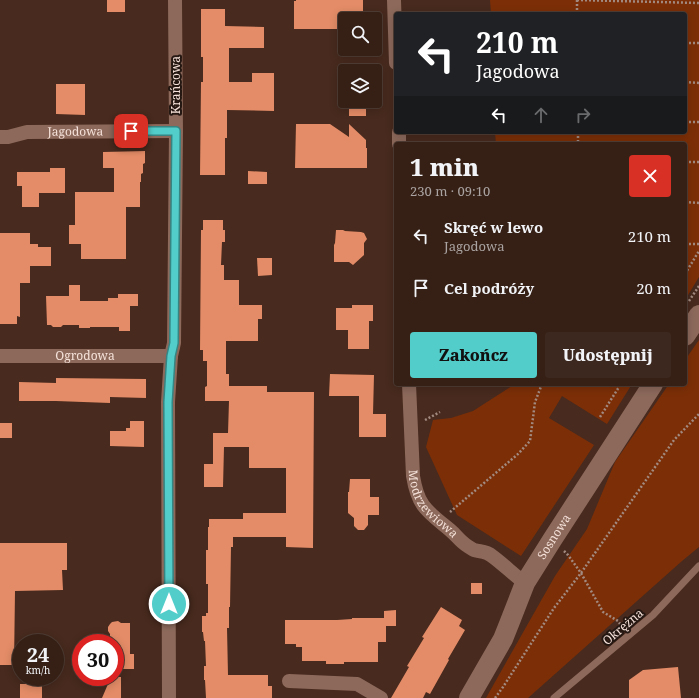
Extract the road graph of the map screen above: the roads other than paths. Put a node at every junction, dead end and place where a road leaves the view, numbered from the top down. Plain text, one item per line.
1 (176, 0) edge
2 (394, 0) edge
3 (394, 12) edge
4 (176, 131) junction
5 (0, 137) edge
6 (699, 315) edge
7 (687, 333) edge
8 (0, 356) edge
9 (171, 356) junction
10 (409, 386) edge
11 (652, 386) edge
12 (699, 566) edge
13 (526, 583) junction
14 (290, 681) dead end
15 (169, 698) edge
16 (381, 698) edge
17 (469, 698) edge
18 (554, 698) edge

1 - 4 street, Krańcowa
2 - 3 street
4 - 5 street, Jagodowa
4 - 9 street, Krańcowa
6 - 7 street
8 - 9 street, Ogrodowa
9 - 15 street, Krańcowa
10 - 13 street, Modrzewiowa
11 - 13 street, Sosnowa
12 - 18 lane, Okrężna
13 - 17 street, Sosnowa
14 - 16 street

